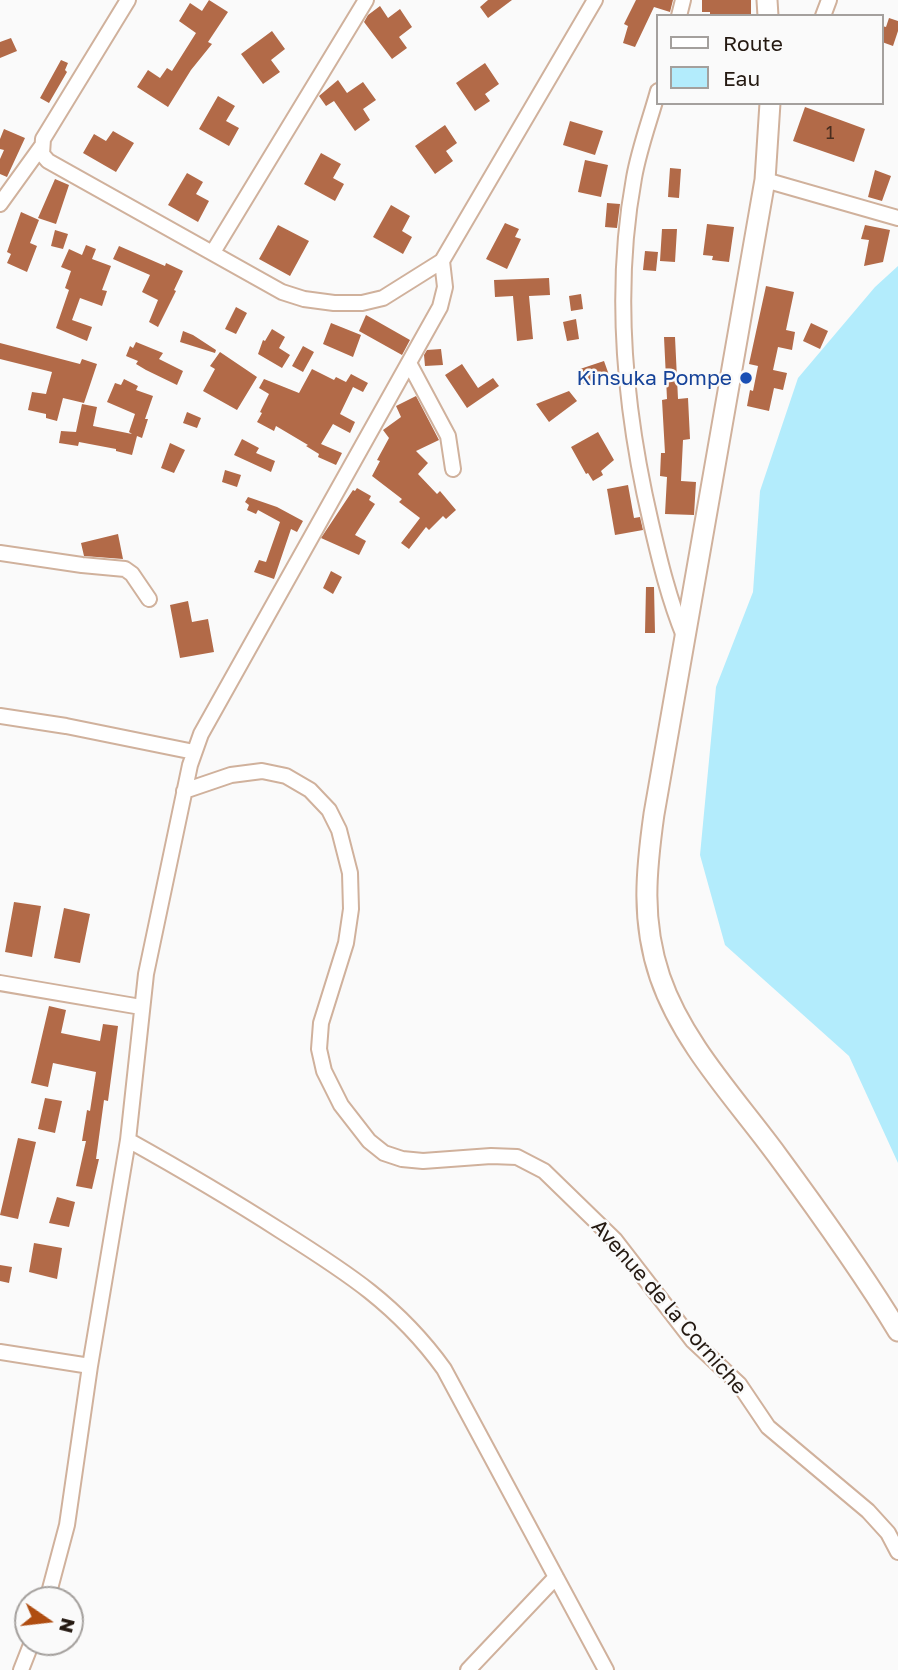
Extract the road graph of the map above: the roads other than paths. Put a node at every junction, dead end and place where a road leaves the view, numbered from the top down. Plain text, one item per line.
1 (128, 0) edge
2 (366, 0) edge
3 (595, 0) edge
4 (656, 98) edge
5 (773, 107) edge
6 (41, 147) junction
7 (765, 180) junction
8 (0, 204) edge
9 (898, 218) edge
10 (213, 252) junction
11 (442, 261) junction
12 (409, 363) junction
13 (453, 469) dead end
14 (0, 553) edge
15 (149, 599) dead end
16 (684, 636) junction
17 (0, 716) edge
18 (194, 752) junction
19 (184, 791) junction
20 (0, 983) edge
21 (141, 1007) junction
22 (128, 1140) junction
23 (898, 1331) edge
24 (0, 1352) edge
25 (90, 1366) junction
26 (898, 1552) edge
27 (556, 1577) junction
28 (51, 1586) edge
29 (468, 1670) edge
30 (606, 1670) edge

1 - 6 street
2 - 10 street
3 - 11 street
4 - 16 street
5 - 7 main road
6 - 8 street
6 - 10 street
7 - 9 street
7 - 16 main road
10 - 11 street
11 - 12 street
12 - 13 street
12 - 18 street
14 - 15 street
16 - 23 main road
17 - 18 street
18 - 19 street
19 - 21 street
19 - 26 street, Avenue de la Corniche
20 - 21 street
21 - 22 street
22 - 25 street
22 - 27 street
24 - 25 street
25 - 28 street
27 - 29 street
27 - 30 street

